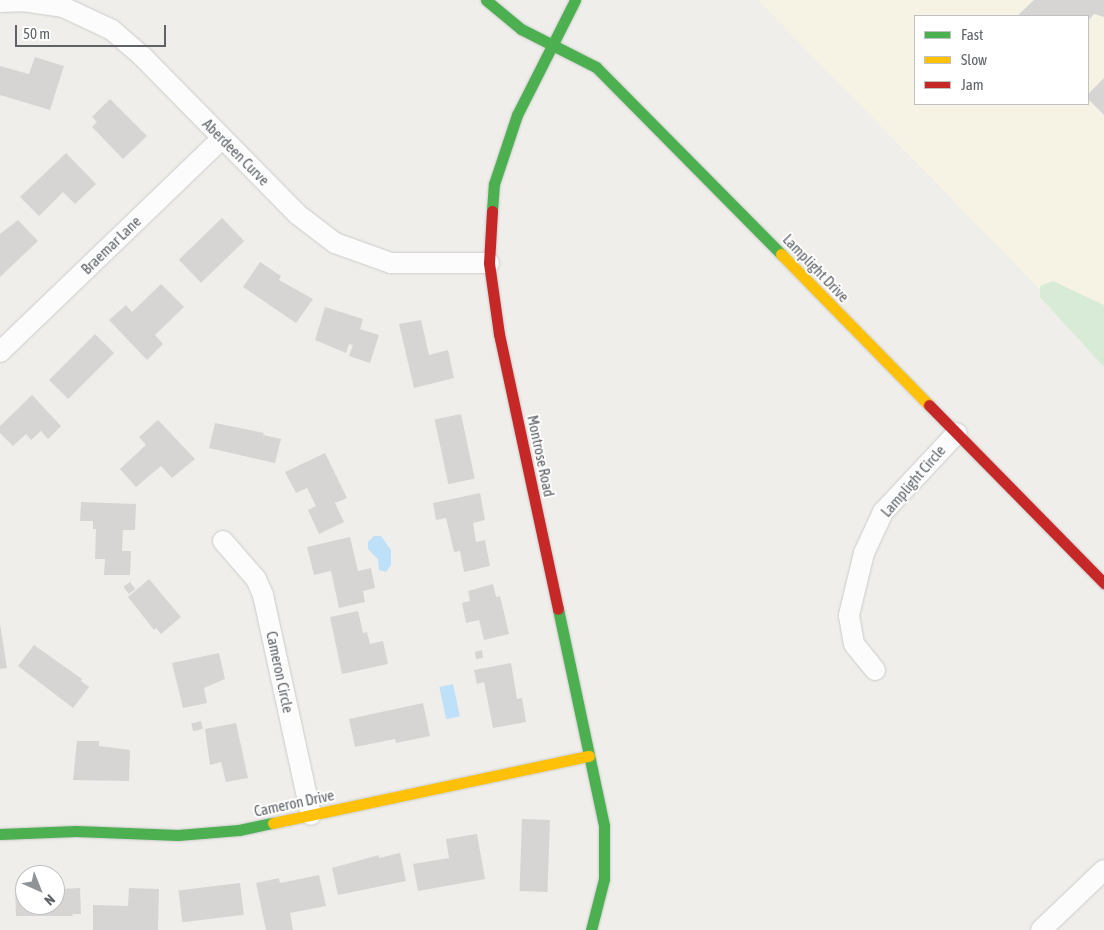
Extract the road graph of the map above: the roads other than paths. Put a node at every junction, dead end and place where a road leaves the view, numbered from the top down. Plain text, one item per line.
1 (486, 0) edge
2 (575, 0) edge
3 (0, 2) edge
4 (553, 43) junction
5 (222, 138) junction
6 (489, 263) junction
7 (0, 352) edge
8 (957, 434) junction
9 (223, 541) dead end
10 (1104, 583) edge
11 (874, 670) dead end
12 (589, 756) junction
13 (310, 815) junction
14 (0, 834) edge
15 (1104, 870) edge
16 (591, 930) edge
17 (1041, 930) edge

1 - 4 street, Lamplight Drive
2 - 4 street, Montrose Road
3 - 5 street, Aberdeen Curve
4 - 6 street, Montrose Road
4 - 8 street, Lamplight Drive
5 - 6 street, Aberdeen Curve
5 - 7 street, Braemar Lane
6 - 12 street, Montrose Road
8 - 10 street, Lamplight Drive
8 - 11 street, Lamplight Circle
9 - 13 street, Cameron Circle
12 - 13 street, Cameron Drive
12 - 16 street, Montrose Road
13 - 14 street, Cameron Drive
15 - 17 street

